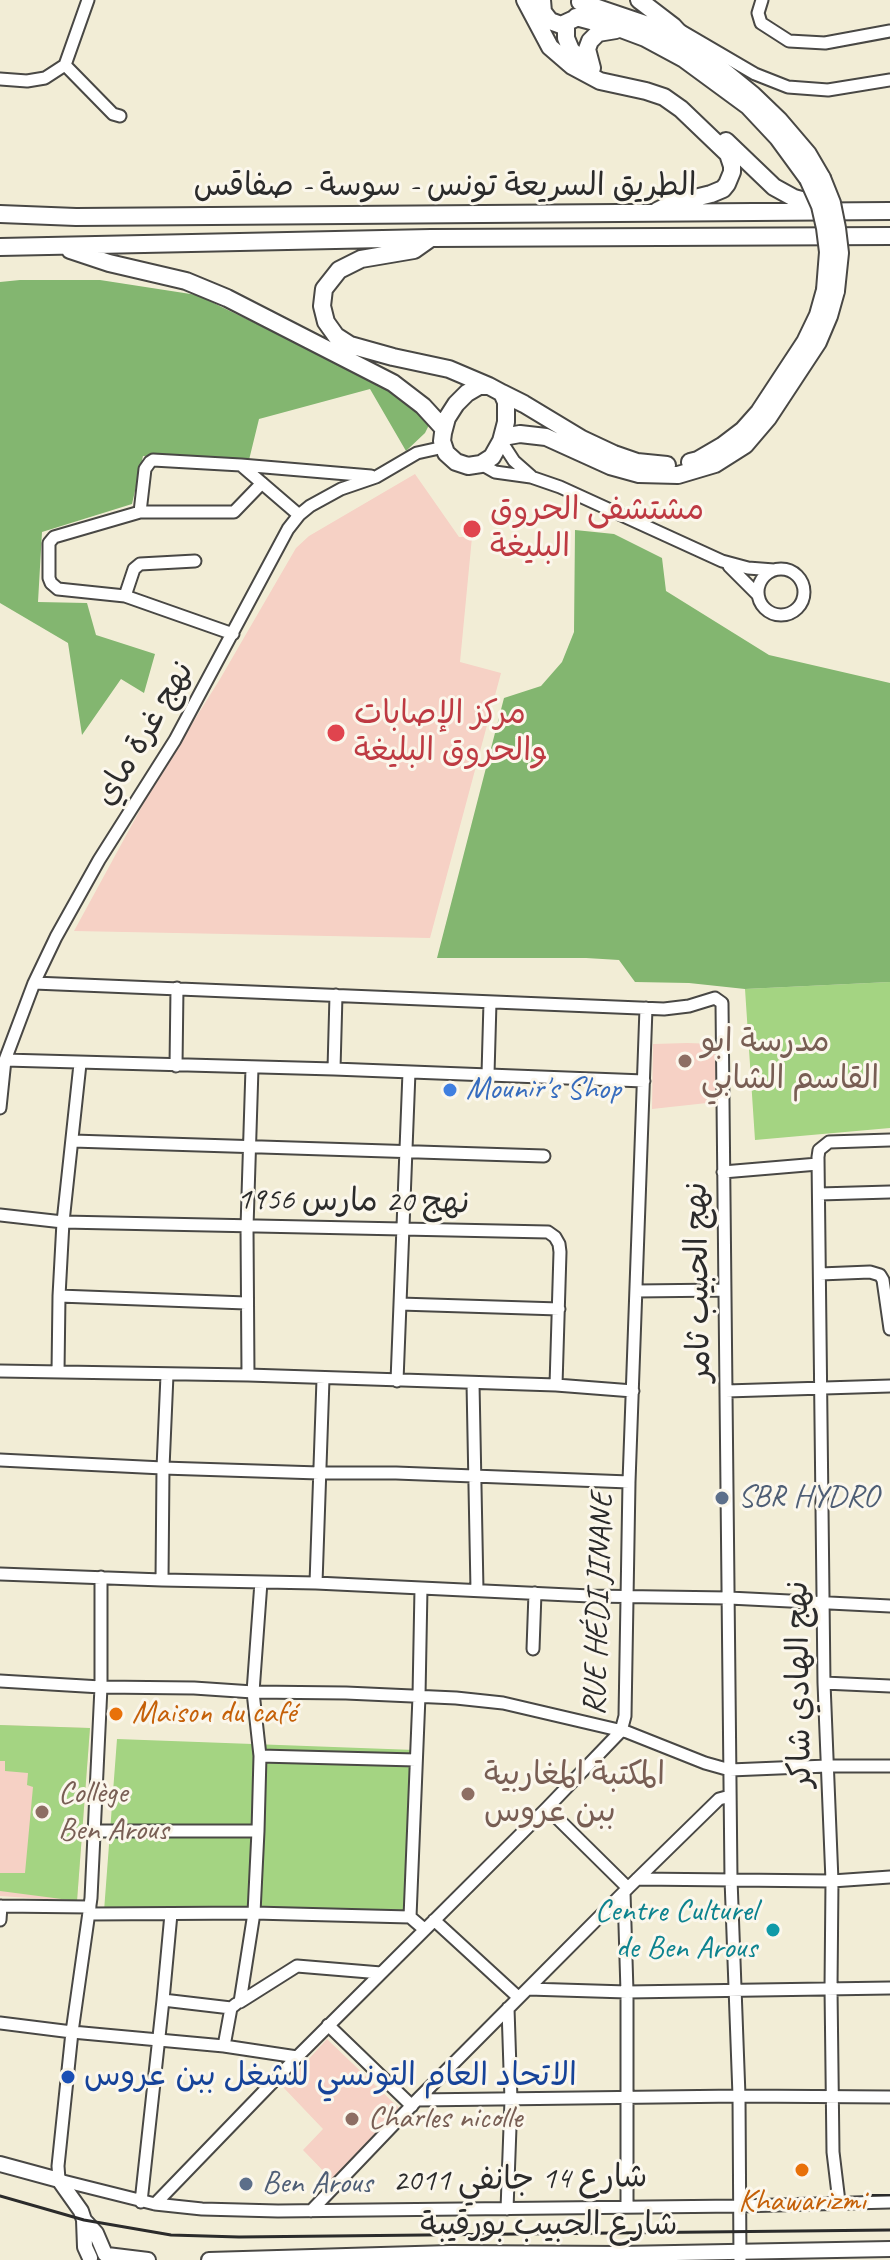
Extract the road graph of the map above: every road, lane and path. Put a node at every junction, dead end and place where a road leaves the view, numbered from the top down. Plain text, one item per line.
1 (88, 0) edge
2 (537, 0) edge
3 (639, 0) edge
4 (762, 0) edge
5 (576, 11) edge
6 (673, 26) junction
7 (621, 29) junction
8 (890, 31) edge
9 (686, 42) junction
10 (65, 65) junction
11 (592, 68) junction
12 (0, 79) edge
13 (890, 80) edge
14 (120, 116) dead end
15 (815, 178) junction
16 (845, 211) junction
17 (890, 211) edge
18 (0, 214) edge
19 (652, 214) junction
20 (890, 236) edge
21 (431, 238) junction
22 (0, 247) edge
23 (61, 247) junction
24 (830, 291) junction
25 (495, 390) junction
26 (443, 437) junction
27 (502, 439) junction
28 (481, 464) junction
29 (241, 465) junction
30 (376, 477) junction
31 (531, 477) junction
32 (262, 483) junction
33 (140, 512) junction
34 (299, 515) junction
35 (195, 561) dead end
36 (722, 561) junction
37 (774, 570) junction
38 (758, 595) junction
39 (125, 596) junction
40 (233, 634) junction
41 (34, 983) junction
42 (177, 988) junction
43 (336, 995) junction
44 (490, 1002) junction
45 (646, 1008) junction
46 (15, 1033) junction
47 (0, 1034) edge
48 (5, 1060) junction
49 (80, 1064) junction
50 (176, 1066) junction
51 (252, 1068) junction
52 (334, 1069) junction
53 (409, 1072) junction
54 (488, 1074) junction
55 (644, 1081) junction
56 (0, 1108) edge
57 (890, 1140) edge
58 (73, 1141) junction
59 (250, 1145) junction
60 (406, 1150) junction
61 (544, 1156) dead end
62 (818, 1164) junction
63 (723, 1172) junction
64 (890, 1192) edge
65 (819, 1194) junction
66 (0, 1215) edge
67 (63, 1222) junction
68 (247, 1227) junction
69 (403, 1230) junction
70 (820, 1274) junction
71 (724, 1290) junction
72 (636, 1291) junction
73 (59, 1296) junction
74 (246, 1303) junction
75 (400, 1304) junction
76 (559, 1309) junction
77 (890, 1329) edge
78 (0, 1371) edge
79 (58, 1372) junction
80 (167, 1375) junction
81 (248, 1375) junction
82 (323, 1379) junction
83 (397, 1381) junction
84 (473, 1383) junction
85 (556, 1385) junction
86 (890, 1386) edge
87 (820, 1387) junction
88 (633, 1391) junction
89 (726, 1391) junction
90 (0, 1460) edge
91 (163, 1468) junction
92 (319, 1473) junction
93 (474, 1476) junction
94 (629, 1482) junction
95 (0, 1574) edge
96 (101, 1577) junction
97 (162, 1580) junction
98 (261, 1582) junction
99 (316, 1583) junction
100 (421, 1588) junction
101 (477, 1590) junction
102 (535, 1593) junction
103 (626, 1597) junction
104 (729, 1598) junction
105 (824, 1603) junction
106 (890, 1606) edge
107 (533, 1649) dead end
108 (0, 1681) edge
109 (824, 1683) junction
110 (890, 1686) edge
111 (101, 1687) junction
112 (253, 1692) junction
113 (419, 1696) junction
114 (621, 1731) junction
115 (260, 1756) junction
116 (416, 1760) junction
117 (827, 1766) junction
118 (890, 1766) edge
119 (730, 1770) junction
120 (730, 1796) junction
121 (547, 1808) junction
122 (95, 1831) junction
123 (258, 1831) junction
124 (890, 1877) edge
125 (731, 1879) junction
126 (832, 1881) junction
127 (629, 1887) junction
128 (1, 1906) edge
129 (90, 1911) junction
130 (254, 1913) junction
131 (171, 1914) junction
132 (410, 1917) junction
133 (0, 1920) edge
134 (434, 1920) junction
135 (424, 1929) junction
136 (381, 1973) junction
137 (831, 1988) junction
138 (890, 1988) edge
139 (736, 1991) junction
140 (627, 1992) junction
141 (523, 1993) junction
142 (163, 2000) junction
143 (235, 2005) junction
144 (508, 2008) junction
145 (0, 2023) edge
146 (328, 2025) junction
147 (72, 2032) junction
148 (159, 2039) junction
149 (224, 2046) junction
150 (297, 2057) junction
151 (739, 2096) junction
152 (890, 2097) edge
153 (626, 2098) junction
154 (833, 2098) junction
155 (511, 2100) junction
156 (414, 2103) junction
157 (0, 2164) edge
158 (59, 2180) junction
159 (141, 2202) junction
160 (839, 2202) junction
161 (890, 2202) edge
162 (155, 2204) junction
163 (739, 2206) junction
164 (627, 2207) junction
165 (507, 2209) junction
166 (311, 2211) junction
167 (890, 2249) edge
168 (872, 2254) edge
169 (740, 2256) edge
170 (396, 2257) edge
171 (539, 2257) edge
172 (101, 2258) edge
173 (148, 2260) edge
174 (209, 2260) edge

1 - 10 street
2 - 5 highway
2 - 19 highway
3 - 6 highway
4 - 8 street
5 - 7 highway
5 - 9 highway
5 - 11 highway
6 - 9 highway
6 - 13 street
7 - 11 highway
7 - 15 highway
9 - 15 highway
10 - 12 street
10 - 14 street
11 - 16 highway
15 - 24 highway, bridge
16 - 17 highway, الطريق السريعة تونس - سوسة - صفاقس
16 - 19 highway, الطريق السريعة تونس - سوسة - صفاقس
18 - 19 highway, الطريق السريعة تونس - سوسة - صفاقس
20 - 21 highway, الطريق السريعة تونس - سوسة - صفاقس
21 - 23 highway, الطريق السريعة تونس - سوسة - صفاقس
21 - 25 highway
22 - 23 highway, الطريق السريعة تونس - سوسة - صفاقس
23 - 26 highway
24 - 25 highway
24 - 27 highway
25 - 26 highway
25 - 27 highway
26 - 28 highway
26 - 30 street, نهج غرة ماي
27 - 28 highway
27 - 31 street
28 - 31 street
29 - 30 street
29 - 32 street
29 - 33 street
30 - 34 street, نهج غرة ماي
31 - 36 street
32 - 33 street
32 - 34 street
33 - 39 street
34 - 40 street, نهج غرة ماي
35 - 39 street
36 - 37 street
36 - 38 street
37 - 38 street
37 - 38 street
39 - 40 street
40 - 41 street, نهج غرة ماي
41 - 42 street, نهج الحبيب ثامر
41 - 46 street, نهج غرة ماي
42 - 43 street, نهج الحبيب ثامر
42 - 50 street
43 - 44 street, نهج الحبيب ثامر
43 - 52 street
44 - 45 street, نهج الحبيب ثامر
44 - 54 street
45 - 55 street, RUE HÉDI JINANE
45 - 63 street, نهج الحبيب ثامر
46 - 47 street
46 - 48 street, نهج غرة ماي
48 - 49 street
48 - 56 street, نهج غرة ماي
49 - 50 street
49 - 58 street
50 - 51 street
51 - 52 street
51 - 59 street
52 - 53 street
53 - 54 street
53 - 60 street
54 - 55 street
55 - 72 street, RUE HÉDI JINANE
57 - 62 street
58 - 59 street
58 - 67 street
59 - 60 street
59 - 68 street
60 - 61 street
60 - 69 street
62 - 63 street
62 - 65 street, نهج الهادي شاكر
63 - 71 street, نهج الحبيب ثامر
64 - 65 street
65 - 70 street, نهج الهادي شاكر
66 - 67 street, نهج 20 مارس 1956
67 - 68 street, نهج 20 مارس 1956
67 - 73 street
68 - 69 street, نهج 20 مارس 1956
68 - 74 street
69 - 75 street
69 - 76 street, نهج 20 مارس 1956
70 - 77 street
70 - 87 street, نهج الهادي شاكر
71 - 72 street
71 - 89 street, نهج الحبيب ثامر
72 - 88 street, RUE HÉDI JINANE
73 - 74 street
73 - 79 street
74 - 81 street
75 - 76 street
75 - 83 street
76 - 85 street, نهج 20 مارس 1956
78 - 79 street
79 - 80 street
80 - 81 street
80 - 91 street
81 - 82 street
82 - 83 street
82 - 92 street
83 - 84 street
84 - 85 street
84 - 93 street
85 - 88 street
86 - 87 street
87 - 89 street
87 - 105 street, نهج الهادي شاكر
88 - 94 street, RUE HÉDI JINANE
89 - 104 street, نهج الحبيب ثامر
90 - 91 street
91 - 92 street
91 - 97 street
92 - 93 street
92 - 99 street
93 - 94 street
93 - 101 street
94 - 103 street, RUE HÉDI JINANE
95 - 96 street
96 - 97 street
96 - 111 street
97 - 98 street
98 - 99 street
98 - 112 street
99 - 100 street
100 - 101 street
100 - 113 street
101 - 102 street
102 - 103 street
102 - 107 street
103 - 104 street
103 - 114 street, RUE HÉDI JINANE
104 - 105 street
104 - 119 street, نهج الحبيب ثامر
105 - 106 street
105 - 109 street, نهج الهادي شاكر
108 - 111 street
109 - 110 street
109 - 117 street, نهج الهادي شاكر
111 - 112 street
111 - 122 street
112 - 113 street
112 - 115 street
113 - 114 street
113 - 116 street
114 - 119 street
114 - 121 street, RUE HÉDI JINANE
115 - 116 street
115 - 123 street
116 - 132 street
117 - 118 street
117 - 119 street
117 - 126 street, نهج الهادي شاكر
119 - 120 street, نهج الحبيب ثامر
120 - 125 street, نهج الحبيب ثامر
120 - 127 street
121 - 127 street
121 - 134 street, RUE HÉDI JINANE
122 - 123 street
122 - 129 street
123 - 130 street
124 - 126 street
125 - 126 street
125 - 127 street
125 - 139 street, نهج الحبيب ثامر
126 - 137 street, نهج الهادي شاكر
127 - 140 street
127 - 141 street
128 - 129 street
128 - 133 street
129 - 131 street
129 - 147 street
130 - 131 street
130 - 132 street
130 - 143 street
131 - 142 street
132 - 135 street
134 - 135 street, RUE HÉDI JINANE
134 - 141 street
135 - 136 street, RUE HÉDI JINANE
136 - 143 street
136 - 146 street, RUE HÉDI JINANE
137 - 138 street
137 - 139 street
137 - 154 street, نهج الهادي شاكر
139 - 140 street
139 - 151 street, نهج الحبيب ثامر
140 - 141 street
140 - 153 street
141 - 144 street
142 - 143 street
142 - 148 street
143 - 149 street
144 - 155 street
144 - 156 street
145 - 147 street
146 - 150 street, RUE HÉDI JINANE
146 - 156 street
147 - 148 street
147 - 158 street
148 - 149 street
148 - 159 street
149 - 150 street
150 - 162 street, RUE HÉDI JINANE
151 - 153 street
151 - 154 street
151 - 163 street, نهج الحبيب ثامر
152 - 154 street
153 - 155 street
153 - 164 street
154 - 160 street, نهج الهادي شاكر
155 - 156 street
155 - 165 street
156 - 166 street
157 - 158 main road
158 - 159 street, شارع 14 جانفي 2011
158 - 172 main road
159 - 162 street, شارع 14 جانفي 2011
160 - 161 street, شارع 14 جانفي 2011
160 - 163 street, شارع 14 جانفي 2011
162 - 166 street, شارع 14 جانفي 2011
163 - 164 street, شارع 14 جانفي 2011
163 - 169 street, نهج الحبيب ثامر
164 - 165 street, شارع 14 جانفي 2011
165 - 166 street, شارع 14 جانفي 2011
167 - 168 main road, شارع الحبيب بورقيبة
168 - 169 main road, شارع الحبيب بورقيبة
169 - 171 main road, شارع الحبيب بورقيبة
170 - 171 main road, شارع الحبيب بورقيبة
170 - 174 main road, شارع الحبيب بورقيبة
172 - 173 main road

